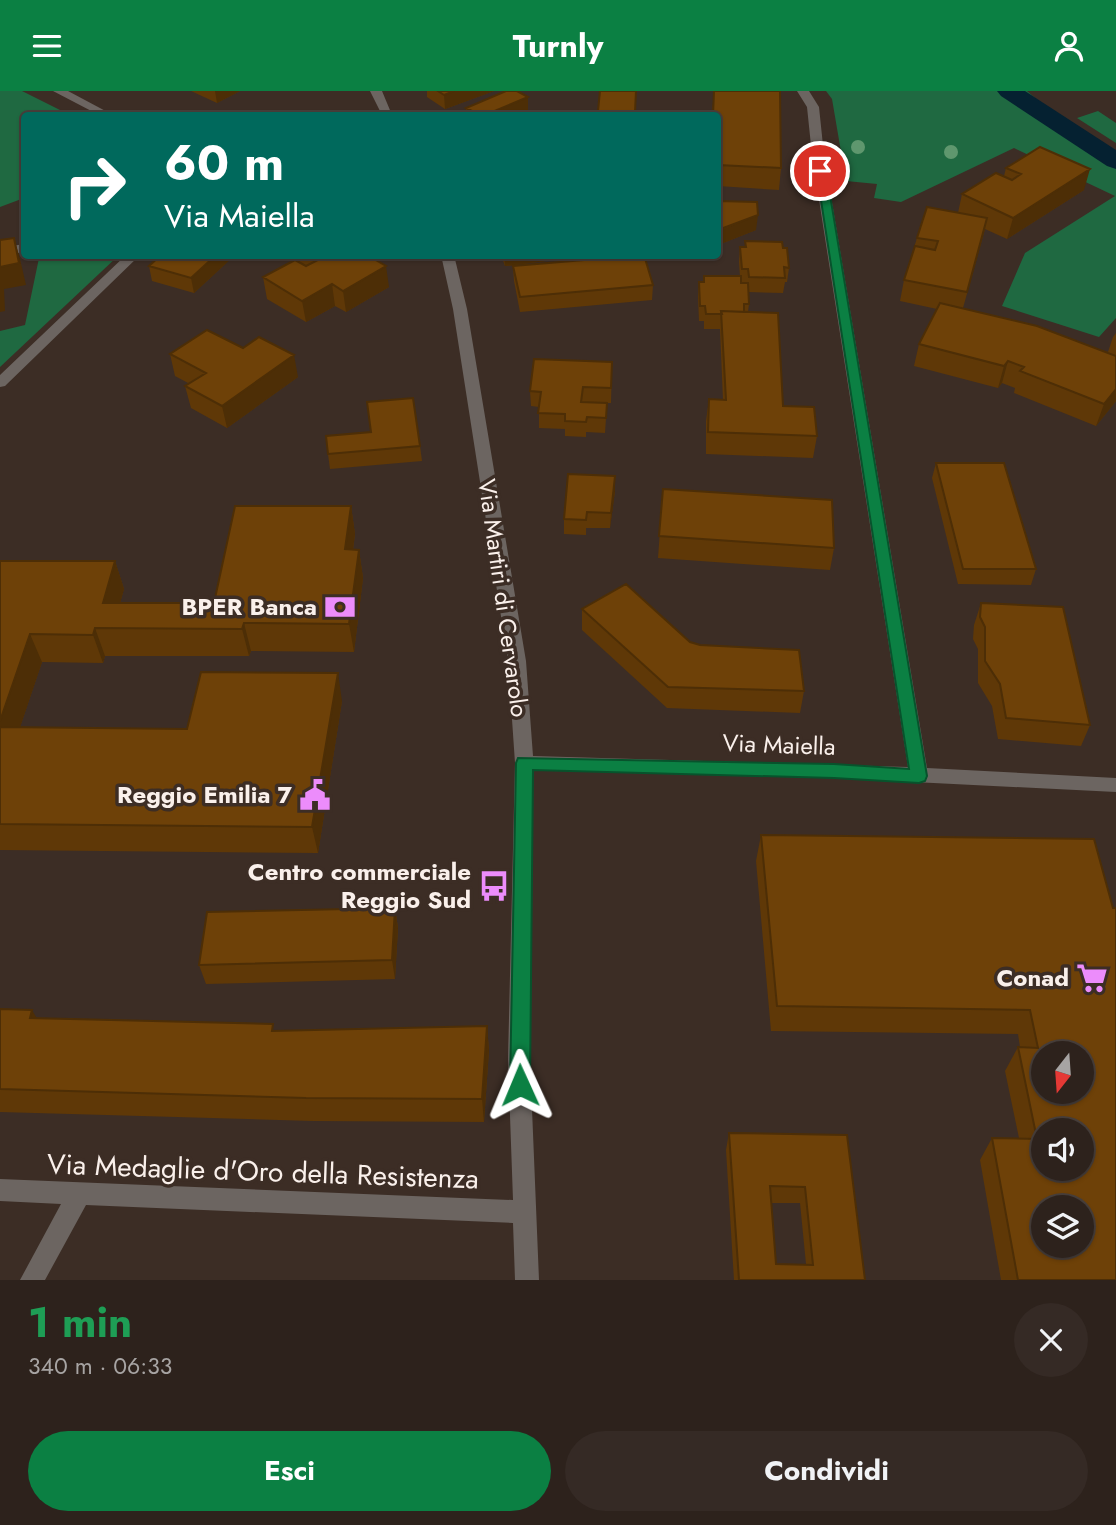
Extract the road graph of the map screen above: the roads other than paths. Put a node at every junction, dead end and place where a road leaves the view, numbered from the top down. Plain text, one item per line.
1 (60, 91) edge
2 (376, 91) edge
3 (803, 91) edge
4 (101, 112) edge
5 (386, 112) edge
6 (21, 248) edge
7 (0, 252) edge
8 (130, 259) edge
9 (448, 259) edge
10 (0, 383) edge
11 (524, 763) junction
12 (919, 776) junction
13 (1116, 785) edge
14 (0, 1190) edge
15 (80, 1193) junction
16 (524, 1212) junction
17 (32, 1280) edge
18 (527, 1280) edge

1 - 4 street
2 - 5 street
3 - 12 street
6 - 7 street
8 - 10 street
9 - 11 street, Via Martiri di Cervarolo
11 - 12 street, Via Maiella
11 - 16 street, Via Martiri di Cervarolo
12 - 13 street, Via Maiella
14 - 15 street, Via Medaglie d'Oro della Resistenza
15 - 16 street, Via Medaglie d'Oro della Resistenza
15 - 17 street
16 - 18 street, Via Martiri di Cervarolo

